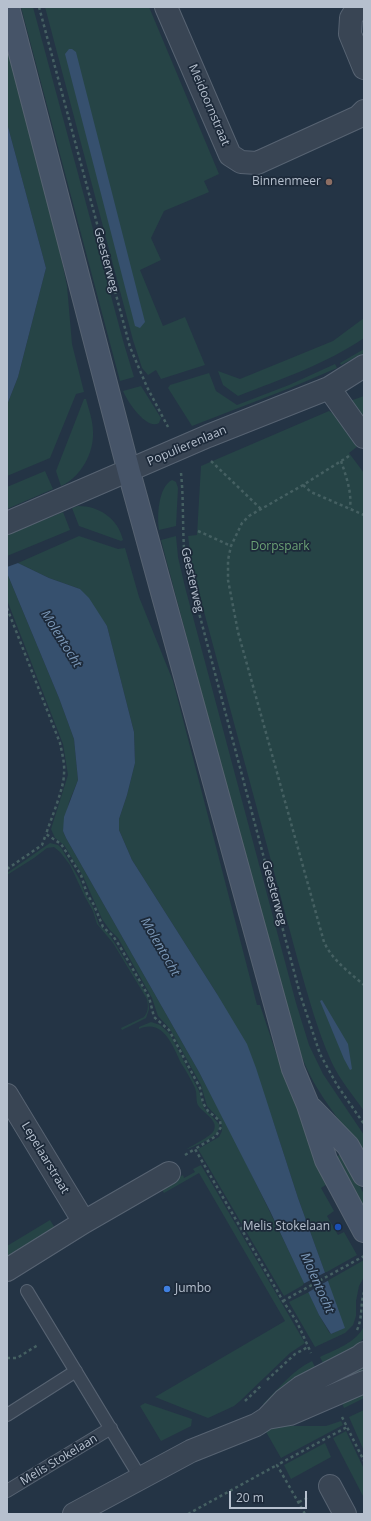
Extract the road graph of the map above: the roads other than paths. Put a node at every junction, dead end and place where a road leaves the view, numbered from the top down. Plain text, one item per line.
1 (8, 7) edge
2 (166, 7) edge
3 (355, 13) edge
4 (364, 68) edge
5 (364, 111) edge
6 (364, 366) edge
7 (329, 388) junction
8 (364, 437) edge
9 (129, 472) junction
10 (7, 523) edge
11 (7, 1095) edge
12 (308, 1105) junction
13 (169, 1173) road end
14 (364, 1175) edge
15 (84, 1222) junction
16 (364, 1231) edge
17 (7, 1270) edge
18 (27, 1291) dead end
19 (364, 1353) edge
20 (76, 1371) junction
21 (364, 1382) edge
22 (7, 1415) edge
23 (267, 1418) junction
24 (111, 1428) junction
25 (140, 1477) junction
26 (330, 1486) dead end
27 (7, 1491) edge
28 (74, 1514) edge
29 (345, 1514) edge

1 - 9 main road
2 - 5 street, Meidoornstraat
3 - 4 street
6 - 7 street, Populierenlaan
7 - 8 street
7 - 9 street, Populierenlaan
9 - 10 street, Populierenlaan
9 - 12 main road
11 - 15 street, Lepelaarstraat
12 - 14 main road
12 - 16 main road
13 - 15 street
15 - 17 street
18 - 20 lane, Melis Stokelaan
19 - 23 street
20 - 22 lane
20 - 24 lane, Melis Stokelaan
21 - 23 street
23 - 25 street
24 - 25 lane, Melis Stokelaan
24 - 27 lane, Melis Stokelaan
25 - 28 street
26 - 29 street

